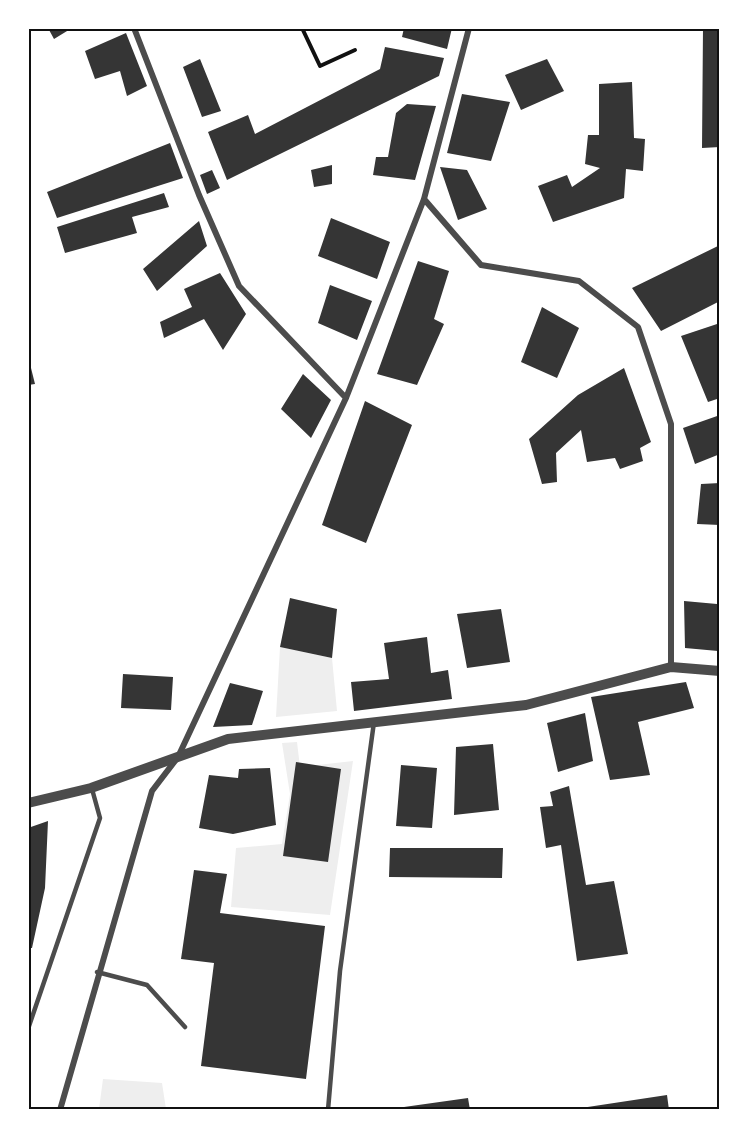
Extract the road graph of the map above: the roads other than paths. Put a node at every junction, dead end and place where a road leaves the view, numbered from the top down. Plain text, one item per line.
1 (134, 28) edge
2 (469, 28) edge
3 (424, 199) junction
4 (346, 398) junction
5 (671, 667) junction
6 (720, 670) edge
7 (374, 722) junction
8 (178, 757) junction
9 (92, 788) junction
10 (28, 803) edge
11 (98, 972) junction
12 (185, 1027) dead end
13 (28, 1029) edge
14 (60, 1110) edge
15 (328, 1110) edge

1 - 4 street
2 - 3 street
3 - 4 street
3 - 5 street
4 - 8 street
5 - 6 street
5 - 7 street
7 - 8 street
7 - 15 lane
8 - 9 street
8 - 11 street
9 - 10 street
9 - 13 lane
11 - 12 lane
11 - 14 street

